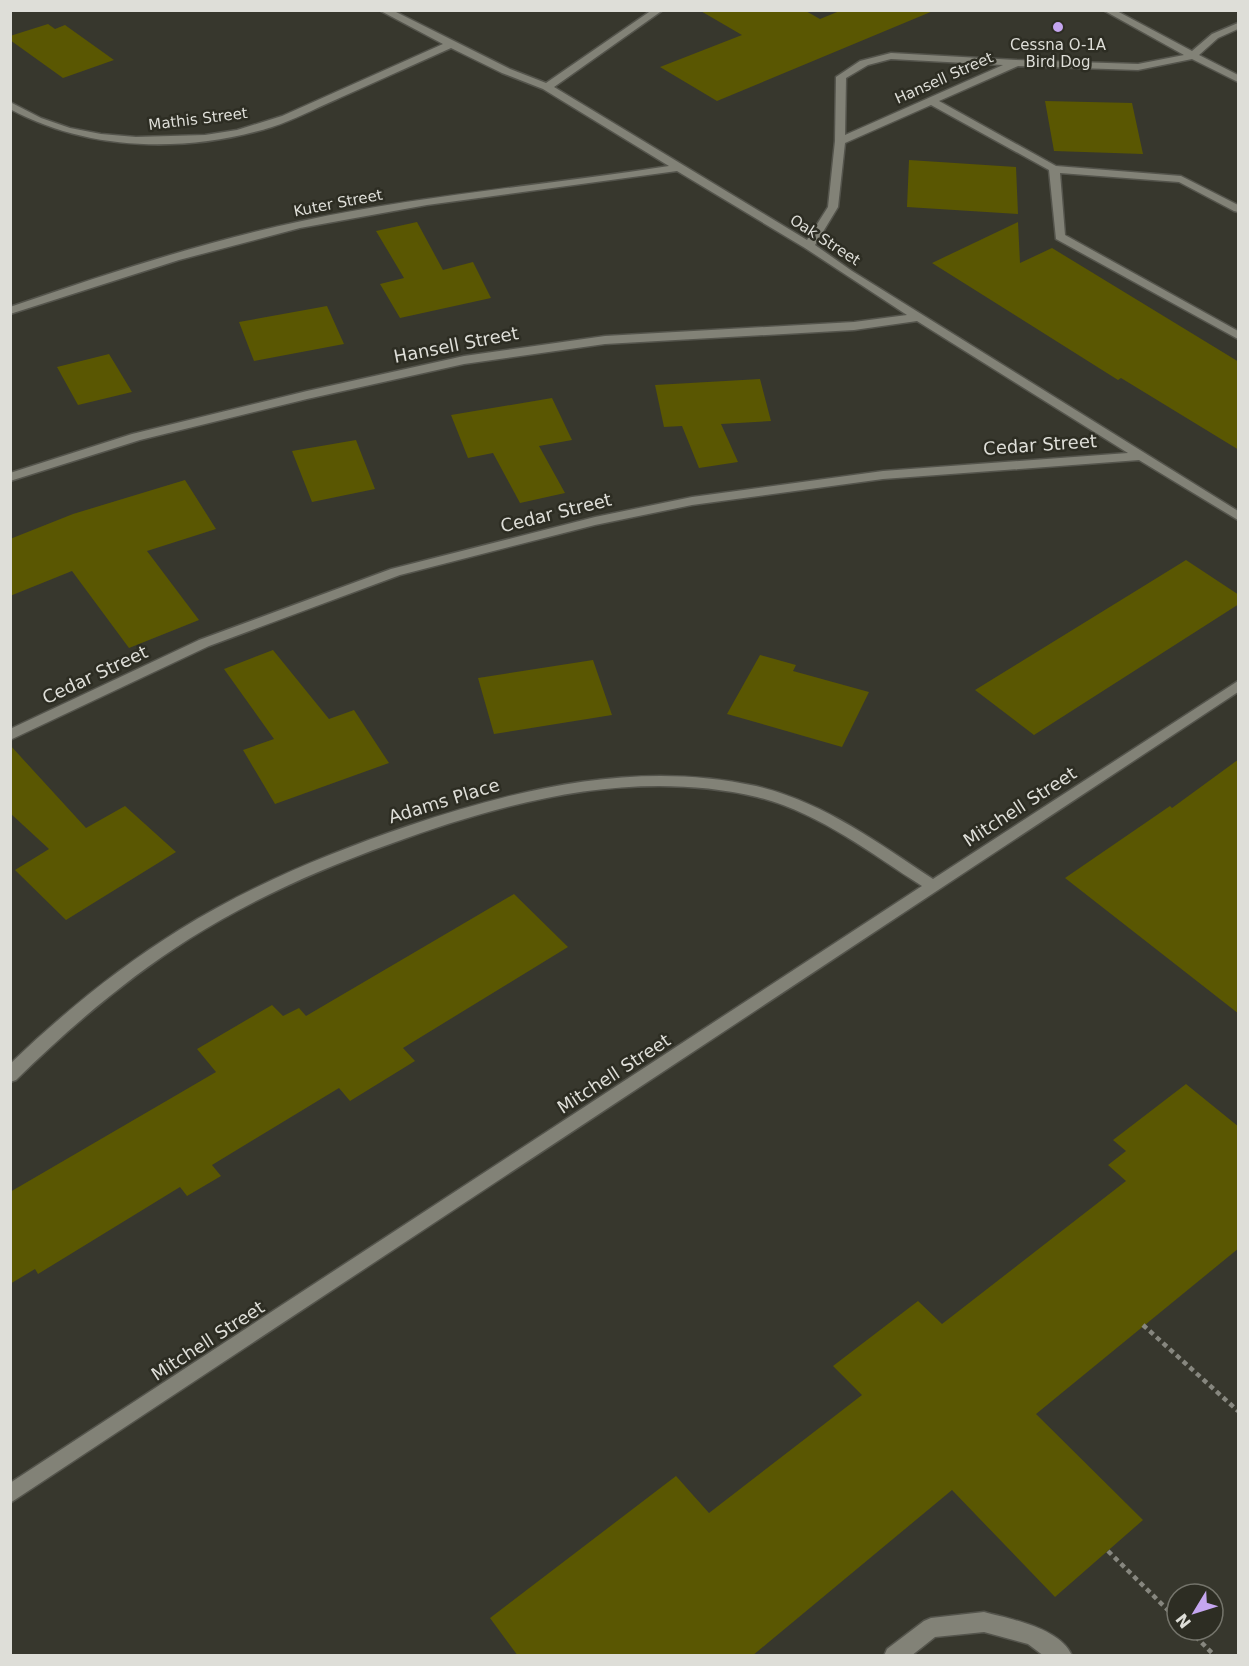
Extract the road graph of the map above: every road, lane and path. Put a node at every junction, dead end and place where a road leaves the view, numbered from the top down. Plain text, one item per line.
1 (383, 10) edge
2 (659, 10) edge
3 (1107, 10) edge
4 (1239, 26) edge
5 (451, 44) junction
6 (1192, 56) junction
7 (1017, 63) junction
8 (1239, 79) edge
9 (547, 87) junction
10 (932, 101) junction
11 (10, 105) edge
12 (840, 141) junction
13 (680, 167) junction
14 (1054, 169) junction
15 (1239, 209) edge
16 (809, 246) junction
17 (10, 311) edge
18 (920, 317) junction
19 (1239, 336) edge
20 (1143, 456) junction
21 (10, 477) edge
22 (1239, 516) edge
23 (1239, 686) edge
24 (10, 735) edge
25 (934, 887) junction
26 (10, 1075) edge
27 (1143, 1325) dead end
28 (1239, 1411) edge
29 (10, 1494) edge
30 (1108, 1551) dead end
31 (1165, 1606) edge
32 (1201, 1642) edge
33 (894, 1656) edge
34 (1062, 1656) edge
35 (1215, 1656) edge

1 - 5 street, Oak Street
2 - 9 street
3 - 6 street
4 - 6 street, Hansell Street
5 - 9 street, Oak Street
5 - 11 street, Mathis Street
6 - 7 street, Hansell Street
6 - 8 street
7 - 10 street, Hansell Street
7 - 12 street
9 - 13 street, Oak Street
10 - 12 street, Hansell Street
10 - 14 street
12 - 16 street
13 - 16 street, Oak Street
13 - 17 street, Kuter Street
14 - 15 street
14 - 19 street
16 - 18 street, Oak Street
18 - 20 street, Oak Street
18 - 21 street, Hansell Street
20 - 22 street, Oak Street
20 - 24 street, Cedar Street
23 - 25 street, Mitchell Street
25 - 26 street, Adams Place
25 - 29 street, Mitchell Street
27 - 28 path
30 - 31 path
32 - 35 path
33 - 34 street

